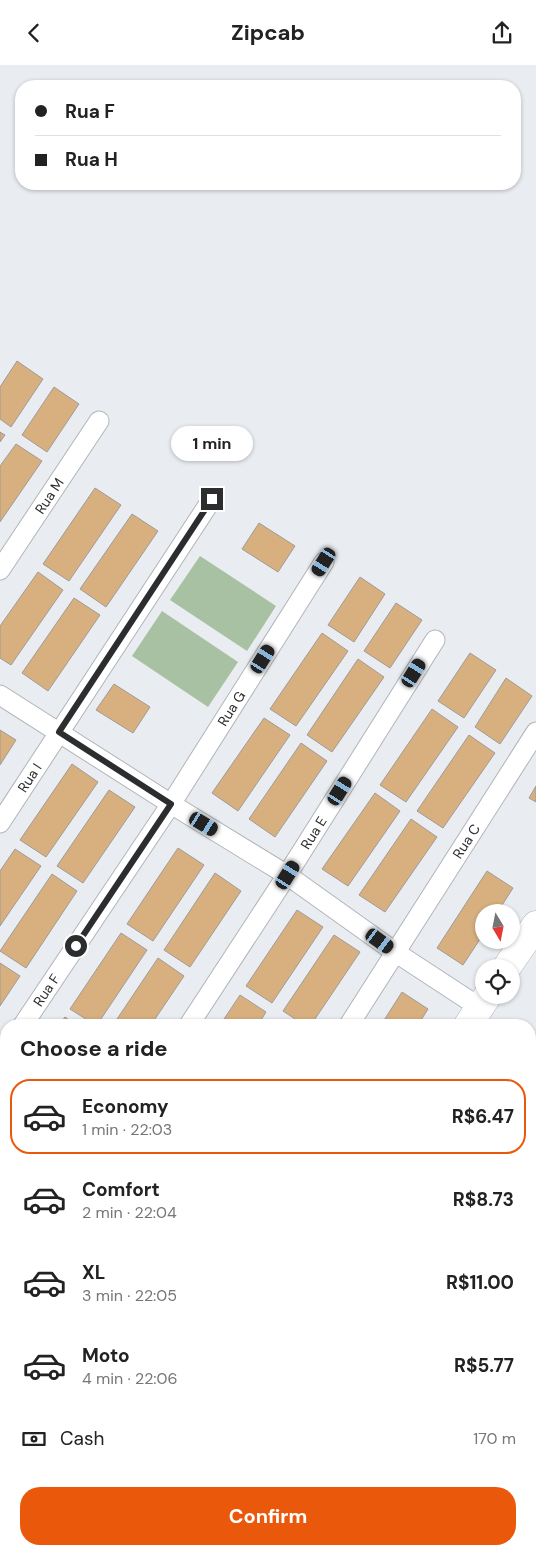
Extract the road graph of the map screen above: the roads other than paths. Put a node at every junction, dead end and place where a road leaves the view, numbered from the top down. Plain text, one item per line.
1 (99, 421) dead end
2 (212, 499) dead end
3 (324, 562) dead end
4 (0, 570) edge
5 (436, 640) dead end
6 (0, 695) edge
7 (59, 732) junction
8 (536, 732) edge
9 (171, 804) junction
10 (0, 823) edge
11 (288, 875) junction
12 (536, 925) edge
13 (395, 952) junction
14 (513, 959) edge
15 (478, 1009) edge
16 (27, 1019) edge
17 (193, 1019) edge
18 (353, 1019) edge

1 - 4 street, Rua M
2 - 7 street, Rua I
3 - 9 street, Rua G
5 - 11 street, Rua E
6 - 7 street
7 - 9 street
7 - 10 street, Rua I
8 - 13 street, Rua C
9 - 11 street
9 - 16 street, Rua F
11 - 13 street
11 - 17 street, Rua E
12 - 14 street
13 - 15 street
13 - 18 street, Rua C

